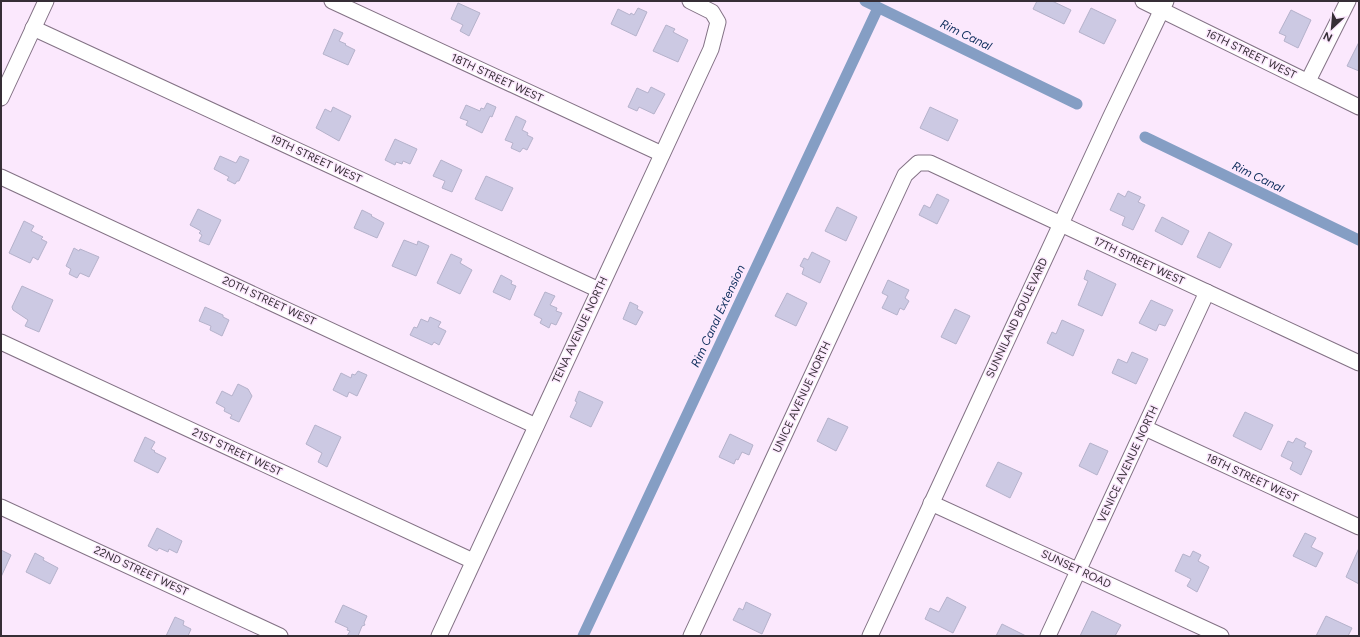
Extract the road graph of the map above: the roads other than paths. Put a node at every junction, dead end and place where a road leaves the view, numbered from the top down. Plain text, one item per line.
1 (46, 1) edge
2 (332, 1) edge
3 (690, 1) edge
4 (1143, 1) edge
5 (1348, 1) edge
6 (1164, 6) edge
7 (33, 28) junction
8 (1308, 81) junction
9 (1, 98) edge
10 (1359, 107) edge
11 (662, 154) junction
12 (918, 163) joint
13 (1, 177) edge
14 (1060, 224) junction
15 (599, 290) junction
16 (1207, 292) junction
17 (1, 342) edge
18 (1359, 363) edge
19 (536, 426) junction
20 (1145, 428) junction
21 (931, 502) junction
22 (1, 507) edge
23 (1359, 527) edge
24 (473, 561) junction
25 (1079, 570) junction
26 (1216, 635) edge
27 (280, 636) edge
28 (439, 636) edge
29 (691, 636) edge
30 (870, 636) edge
31 (1048, 636) edge

1 - 7 street
2 - 11 street, 18TH STREET WEST
3 - 11 street, TENA AVENUE NORTH
4 - 6 street, 16TH STREET WEST
5 - 8 street
6 - 8 street, 16TH STREET WEST
6 - 14 street, SUNNILAND BOULEVARD
7 - 9 street
7 - 15 street, 19TH STREET WEST
8 - 10 street, 16TH STREET WEST
11 - 15 street, TENA AVENUE NORTH
12 - 14 street, 17TH STREET WEST
12 - 29 street, UNICE AVENUE NORTH
13 - 19 street, 20TH STREET WEST
14 - 16 street, 17TH STREET WEST
14 - 21 street, SUNNILAND BOULEVARD
15 - 19 street, TENA AVENUE NORTH
16 - 18 street, 17TH STREET WEST
16 - 20 street, VENICE AVENUE NORTH
17 - 24 street, 21ST STREET WEST
19 - 24 street, TENA AVENUE NORTH
20 - 23 street, 18TH STREET WEST
20 - 25 street, VENICE AVENUE NORTH
21 - 25 street, SUNSET ROAD
21 - 30 street, SUNNILAND BOULEVARD
22 - 27 street, 22ND STREET WEST
24 - 28 street, TENA AVENUE NORTH
25 - 26 street, SUNSET ROAD
25 - 31 street, VENICE AVENUE NORTH

